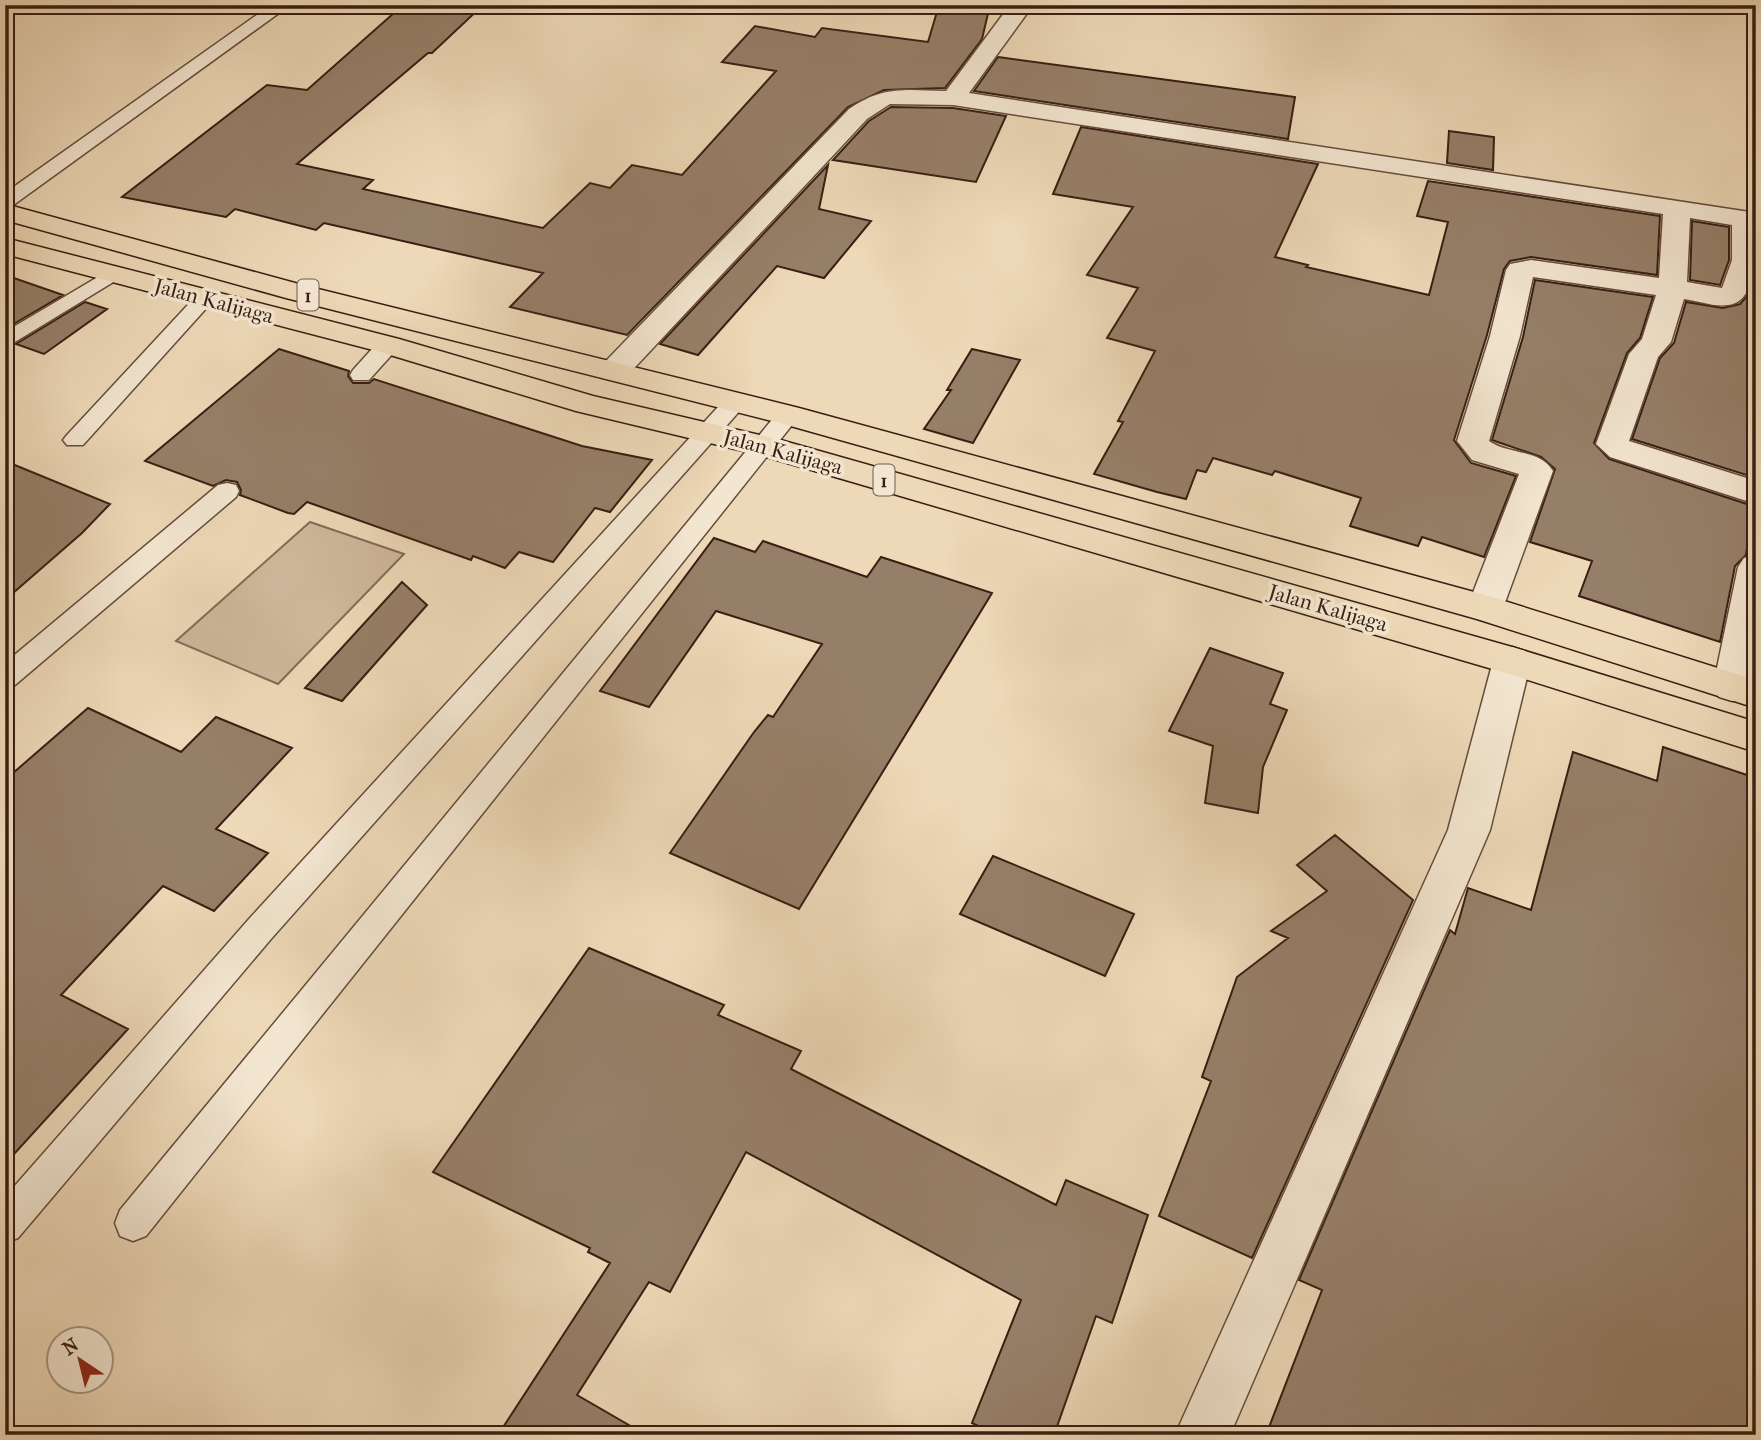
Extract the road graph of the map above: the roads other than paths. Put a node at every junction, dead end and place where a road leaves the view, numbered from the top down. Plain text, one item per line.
1 (282, 5) edge
2 (1021, 5) edge
3 (953, 98) junction
4 (5, 202) edge
5 (1677, 210) junction
6 (5, 212) edge
7 (1750, 221) edge
8 (5, 246) edge
9 (113, 274) junction
10 (1672, 291) junction
11 (204, 299) junction
12 (5, 342) edge
13 (388, 345) junction
14 (614, 371) junction
15 (361, 375) dead end
16 (736, 401) junction
17 (788, 415) junction
18 (710, 433) junction
19 (75, 440) dead end
20 (766, 446) junction
21 (227, 491) dead end
22 (1756, 493) edge
23 (1756, 567) edge
24 (1485, 608) junction
25 (1512, 661) junction
26 (5, 678) edge
27 (1744, 691) edge
28 (1756, 737) edge
29 (133, 1223) dead end
30 (5, 1225) edge
31 (1202, 1435) edge

1 - 4 lane
2 - 3 street
3 - 5 street
3 - 14 street
5 - 7 street
5 - 10 street
6 - 14 highway, Jalan Kalijaga / 1
7 - 10 street
8 - 9 highway, Jalan Kalijaga / 1
9 - 11 highway, Jalan Kalijaga / 1
9 - 12 lane
10 - 22 street
10 - 24 street
11 - 13 highway, Jalan Kalijaga / 1
11 - 19 lane
13 - 15 lane
13 - 18 highway, Jalan Kalijaga / 1
14 - 16 highway, Jalan Kalijaga / 1
16 - 17 highway, Jalan Kalijaga / 1
16 - 18 lane
17 - 20 lane
17 - 24 highway, Jalan Kalijaga / 1
18 - 20 highway, Jalan Kalijaga / 1
18 - 30 lane
20 - 25 highway, Jalan Kalijaga / 1
20 - 29 lane
21 - 26 lane
23 - 27 street
24 - 27 highway, Jalan Kalijaga / 1
25 - 28 highway, Jalan Kalijaga / 1
25 - 31 street

